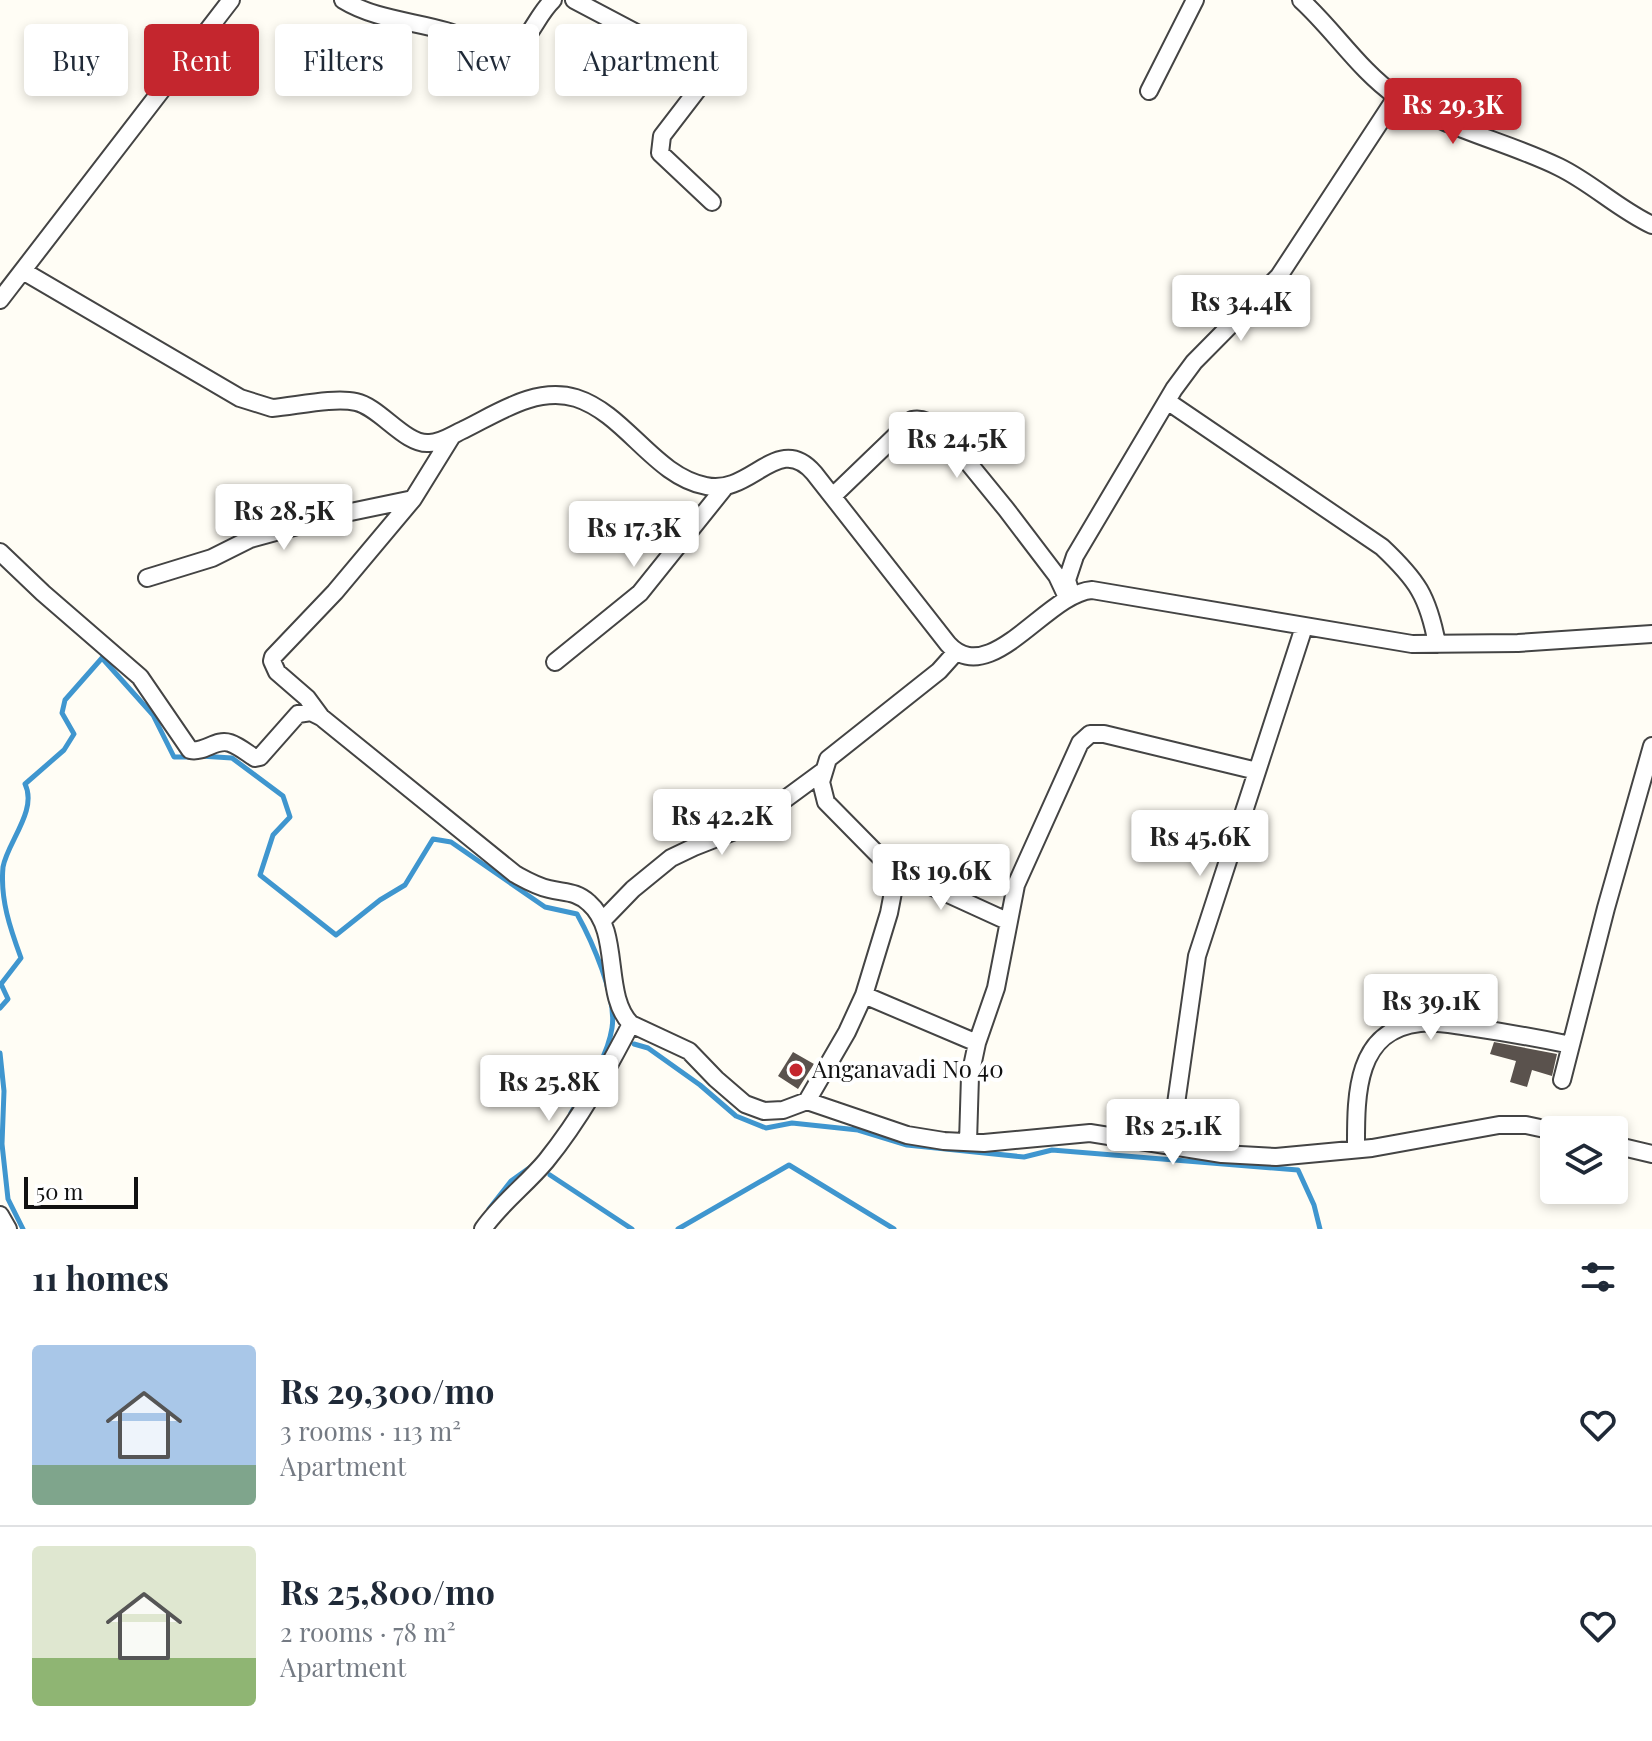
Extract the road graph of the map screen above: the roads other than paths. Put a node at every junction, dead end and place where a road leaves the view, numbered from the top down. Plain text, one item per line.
1 (231, 0) edge
2 (343, 0) edge
3 (553, 0) edge
4 (574, 0) edge
5 (1195, 0) edge
6 (1301, 0) edge
7 (1149, 91) dead end
8 (1397, 96) junction
9 (712, 202) dead end
10 (1652, 225) edge
11 (23, 271) junction
12 (0, 300) edge
13 (1167, 401) junction
14 (452, 436) junction
15 (725, 487) junction
16 (833, 496) junction
17 (413, 499) junction
18 (0, 552) edge
19 (147, 578) dead end
20 (1069, 596) junction
21 (1304, 627) junction
22 (1652, 634) edge
23 (1437, 644) junction
24 (956, 652) junction
25 (555, 662) dead end
26 (321, 717) junction
27 (1652, 746) edge
28 (1257, 771) junction
29 (822, 772) junction
30 (891, 868) junction
31 (602, 921) junction
32 (1007, 921) junction
33 (864, 995) junction
34 (631, 1024) junction
35 (977, 1043) junction
36 (1571, 1045) junction
37 (1562, 1080) dead end
38 (807, 1101) junction
39 (1540, 1128) edge
40 (968, 1142) junction
41 (1170, 1146) junction
42 (1628, 1148) edge
43 (1356, 1149) junction
44 (1652, 1154) edge
45 (0, 1215) edge
46 (8, 1229) edge
47 (483, 1229) edge

1 - 11 street
2 - 3 street
4 - 9 street
5 - 7 street
6 - 8 street
8 - 10 street
8 - 13 street
11 - 12 street
11 - 14 street
13 - 20 street
13 - 23 street
14 - 15 street
14 - 17 street
15 - 16 street
15 - 25 street
16 - 20 street
16 - 24 street
17 - 19 street
17 - 26 street
18 - 26 street
20 - 21 street
20 - 24 street
21 - 23 street
21 - 28 street
22 - 23 street
24 - 29 street
26 - 31 street
27 - 36 street
28 - 32 street
28 - 41 street
29 - 30 street
29 - 31 street
30 - 32 street
30 - 33 street
31 - 34 street
32 - 35 street
33 - 35 street
33 - 38 street
34 - 38 street
34 - 47 street
35 - 40 street
36 - 37 street
36 - 43 street
38 - 40 street
39 - 43 street
40 - 41 street
41 - 43 street
42 - 44 street
45 - 46 street

